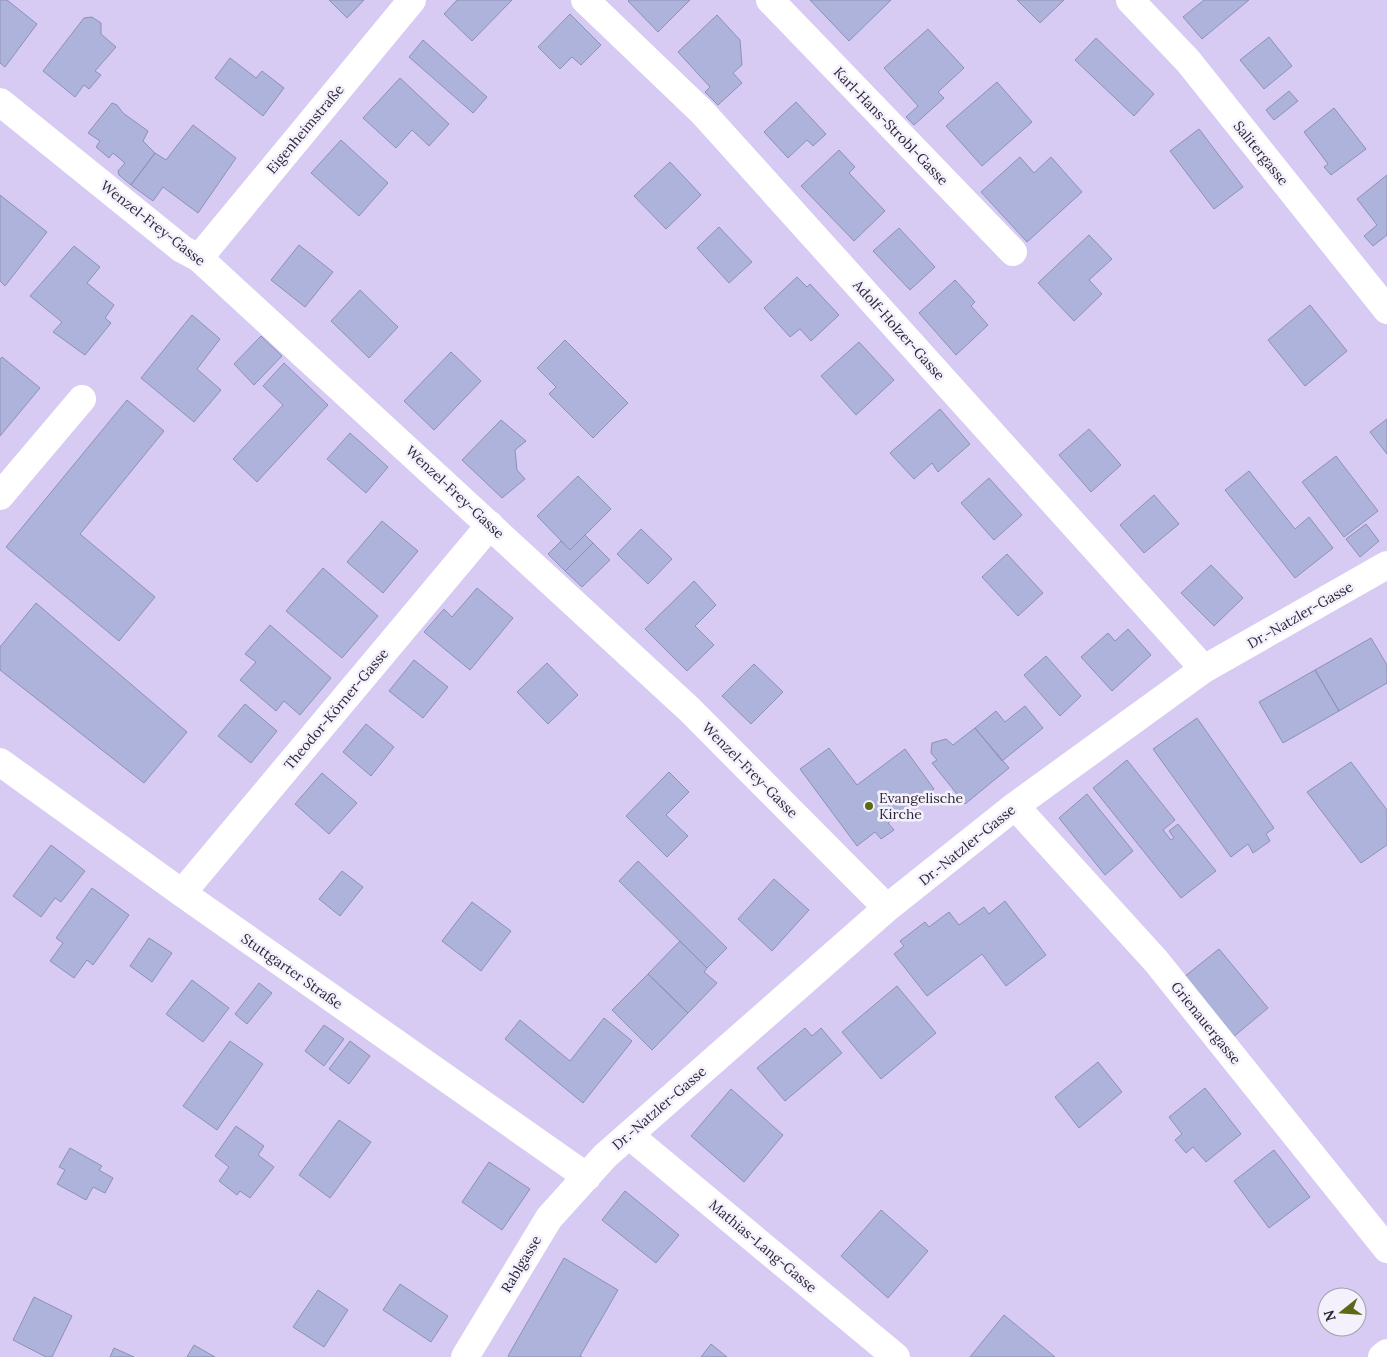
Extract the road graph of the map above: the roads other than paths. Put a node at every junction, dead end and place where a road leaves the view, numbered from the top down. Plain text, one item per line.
1 (412, 0) edge
2 (585, 0) edge
3 (770, 0) edge
4 (1130, 0) edge
5 (0, 102) edge
6 (1013, 252) dead end
7 (199, 258) junction
8 (1387, 310) edge
9 (82, 399) dead end
10 (0, 496) edge
11 (490, 525) junction
12 (1387, 565) edge
13 (1204, 669) junction
14 (0, 762) edge
15 (1015, 806) junction
16 (182, 893) junction
17 (887, 908) junction
18 (628, 1135) junction
19 (587, 1177) junction
20 (1387, 1249) edge
21 (1387, 1353) edge
22 (465, 1357) edge
23 (896, 1357) edge
24 (1382, 1357) edge

1 - 7 street, Eigenheimstraße
2 - 13 street, Adolf-Holzer-Gasse
3 - 6 street, Karl-Hans-Strobl-Gasse
4 - 8 street, Salitergasse
5 - 7 street, Wenzel-Frey-Gasse
7 - 11 street, Wenzel-Frey-Gasse
9 - 10 street
11 - 16 street, Theodor-Körner-Gasse
11 - 17 street, Wenzel-Frey-Gasse
12 - 13 street, Dr.-Natzler-Gasse
13 - 15 street, Dr.-Natzler-Gasse
14 - 16 street, Stuttgarter Straße
15 - 17 street, Dr.-Natzler-Gasse
15 - 20 street, Grienauergasse
16 - 19 street, Stuttgarter Straße
17 - 18 street, Dr.-Natzler-Gasse
18 - 19 street, Dr.-Natzler-Gasse
18 - 23 street, Mathias-Lang-Gasse
19 - 22 street, Rablgasse
21 - 24 street

